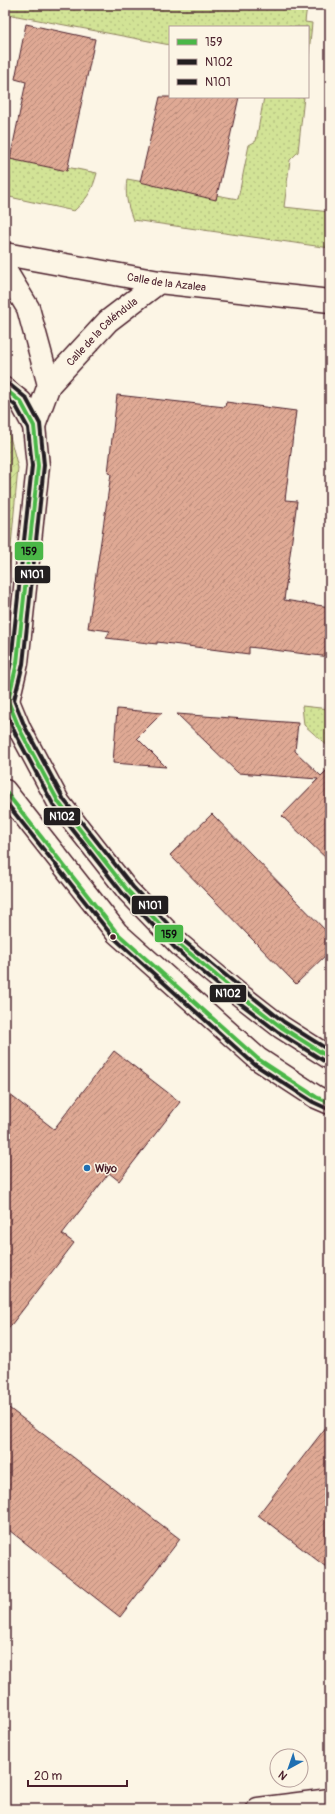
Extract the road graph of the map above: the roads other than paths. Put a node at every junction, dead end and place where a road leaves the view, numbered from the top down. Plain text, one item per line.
1 (5, 254) edge
2 (5, 270) edge
3 (159, 282) junction
4 (330, 300) edge
5 (49, 385) junction
6 (5, 389) edge
7 (34, 426) junction
8 (6, 703) edge
9 (5, 791) edge
10 (330, 1058) edge
11 (330, 1103) edge
12 (330, 1800) edge
13 (258, 1809) edge

1 - 3 street, Calle de la Azalea
2 - 5 street
3 - 4 street, Calle de la Azalea
3 - 5 street, Calle de la Caléndula
5 - 7 street, Calle de la Caléndula
6 - 7 street
7 - 8 street
8 - 10 street
9 - 11 street
12 - 13 street

